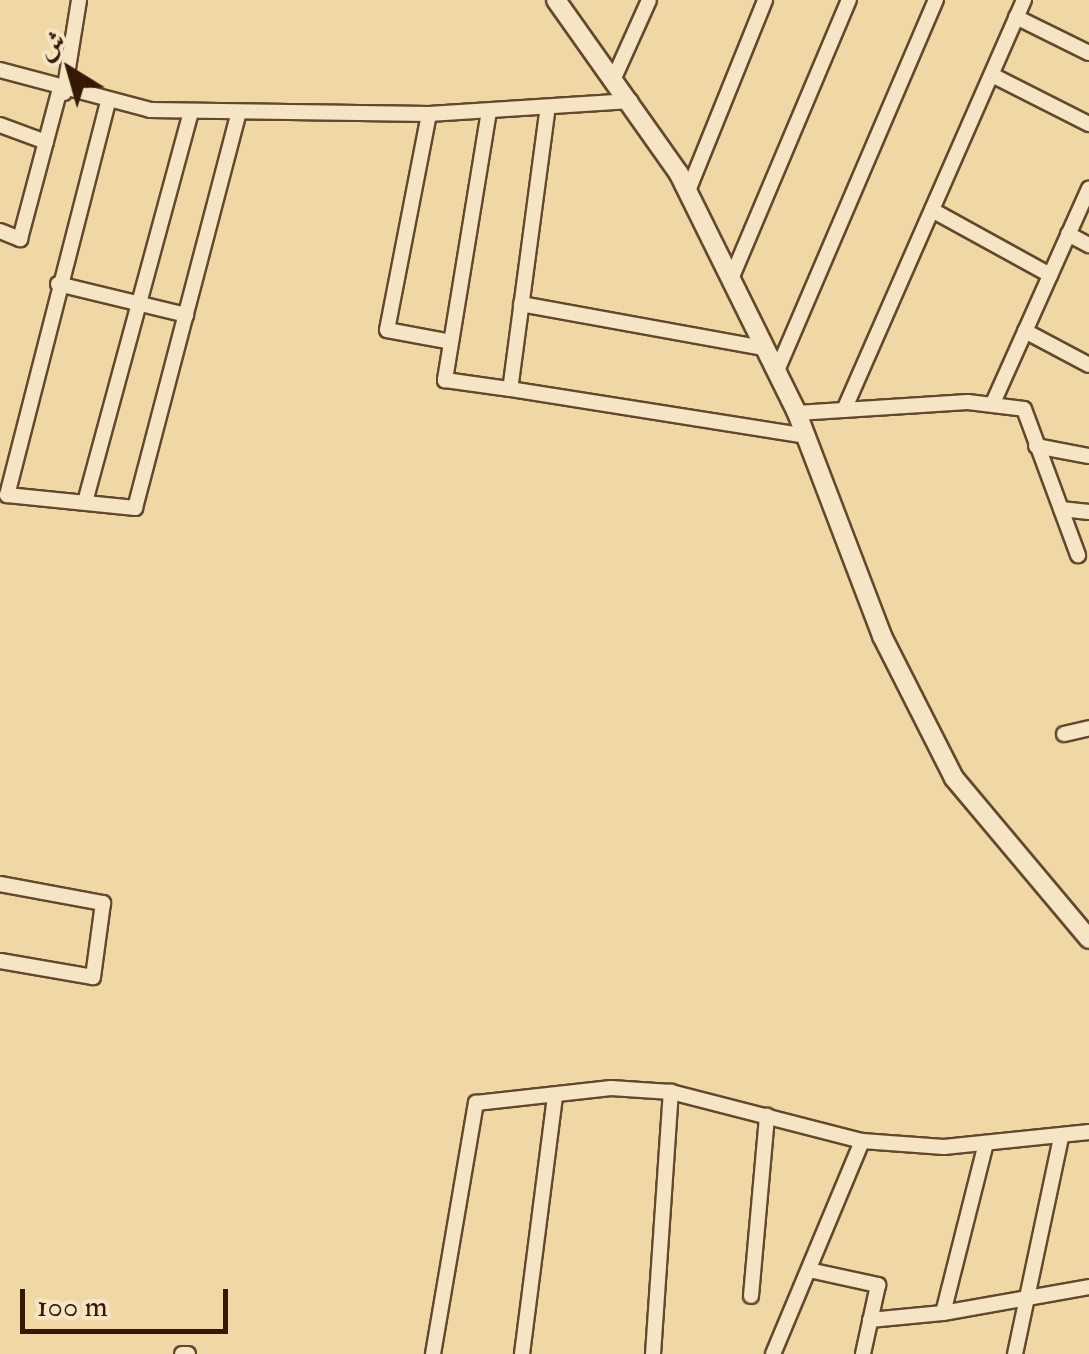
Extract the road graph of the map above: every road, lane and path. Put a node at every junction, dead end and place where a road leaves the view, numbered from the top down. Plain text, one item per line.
1 (80, 0) edge
2 (556, 0) edge
3 (649, 0) edge
4 (765, 0) edge
5 (849, 0) edge
6 (936, 0) edge
7 (1024, 0) edge
8 (1016, 17) junction
9 (1089, 53) edge
10 (0, 70) edge
11 (992, 74) junction
12 (614, 78) junction
13 (61, 92) junction
14 (631, 101) junction
15 (108, 102) junction
16 (191, 111) junction
17 (489, 111) junction
18 (238, 112) junction
19 (428, 114) junction
20 (547, 114) dead end
21 (0, 124) edge
22 (1089, 124) edge
23 (46, 142) junction
24 (1089, 188) edge
25 (688, 191) junction
26 (932, 210) junction
27 (0, 232) edge
28 (1068, 234) junction
29 (1089, 245) edge
30 (1050, 275) junction
31 (731, 279) junction
32 (58, 284) junction
33 (137, 304) junction
34 (521, 304) junction
35 (186, 315) junction
36 (1025, 332) junction
37 (452, 342) junction
38 (764, 348) junction
39 (1089, 365) edge
40 (776, 374) junction
41 (510, 390) junction
42 (994, 403) junction
43 (844, 410) junction
44 (797, 413) junction
45 (806, 436) junction
46 (1036, 446) junction
47 (1089, 456) edge
48 (84, 502) junction
49 (1061, 509) junction
50 (1089, 512) edge
51 (1078, 556) dead end
52 (1089, 728) edge
53 (1064, 734) dead end
54 (0, 884) edge
55 (1089, 939) edge
56 (0, 961) edge
57 (671, 1092) junction
58 (555, 1095) junction
59 (767, 1116) junction
60 (1089, 1132) edge
61 (1060, 1138) junction
62 (862, 1141) junction
63 (986, 1143) junction
64 (809, 1270) junction
65 (1089, 1287) edge
66 (750, 1296) dead end
67 (1023, 1299) junction
68 (944, 1313) junction
69 (870, 1320) junction
70 (433, 1354) edge
71 (522, 1354) edge
72 (653, 1354) edge
73 (774, 1354) edge
74 (863, 1354) edge
75 (1015, 1354) edge

1 - 13 street
2 - 12 street
3 - 12 street
4 - 25 street
5 - 31 street
6 - 40 street
7 - 8 street
8 - 9 street
8 - 11 street
10 - 13 street
11 - 22 street
11 - 26 street
12 - 14 street
13 - 15 street
13 - 23 street
14 - 17 street
14 - 25 street
15 - 16 street
15 - 32 street
16 - 18 street
16 - 33 street
17 - 19 street
17 - 37 street
18 - 19 street
18 - 35 street
19 - 37 street
20 - 34 street
21 - 23 street
23 - 27 street
24 - 28 street
25 - 31 street
26 - 30 street
26 - 43 street
28 - 29 street
28 - 30 street
30 - 36 street
31 - 38 street
32 - 33 street
32 - 48 street
33 - 35 street
33 - 48 street
34 - 38 street
34 - 41 street
35 - 48 street
36 - 39 street
36 - 42 street
37 - 41 street
38 - 40 street
40 - 44 street
41 - 45 street
42 - 43 street
42 - 46 street
43 - 44 street
44 - 45 street
45 - 55 street
46 - 47 street
46 - 49 street
49 - 50 street
49 - 51 street
52 - 53 street
54 - 56 street
57 - 58 street
57 - 59 street
57 - 72 street
58 - 70 street
58 - 71 street
59 - 62 street
59 - 66 street
60 - 61 street
61 - 63 street
61 - 67 street
62 - 63 street
62 - 64 street
63 - 68 street
64 - 69 street
64 - 73 street
65 - 67 street
67 - 68 street
67 - 75 street
68 - 69 street
69 - 74 street

